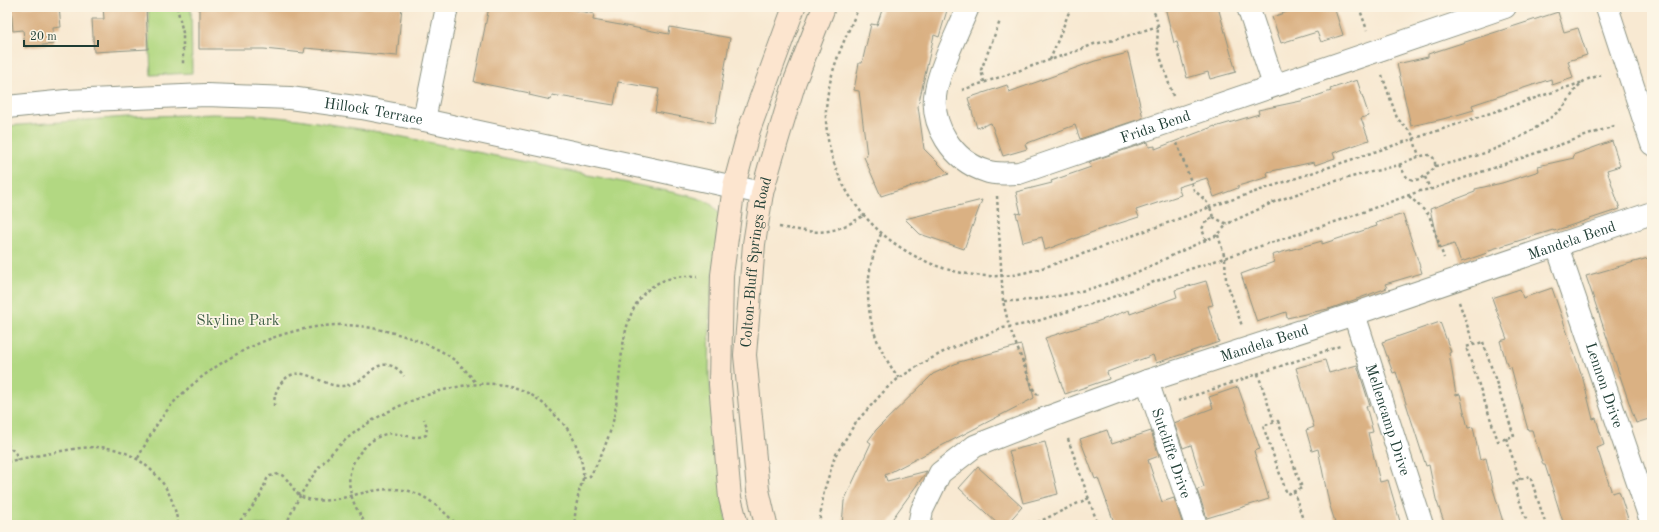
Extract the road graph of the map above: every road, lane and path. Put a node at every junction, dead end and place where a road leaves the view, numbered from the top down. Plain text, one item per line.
1 (177, 7) edge
2 (447, 7) edge
3 (794, 7) edge
4 (824, 7) edge
5 (859, 7) edge
6 (968, 7) edge
7 (1071, 7) edge
8 (1152, 7) edge
9 (1248, 7) edge
10 (1359, 7) edge
11 (1505, 7) edge
12 (1607, 7) edge
13 (1474, 12) edge
14 (1000, 21) dead end
15 (1158, 26) junction
16 (1369, 36) dead end
17 (1050, 60) junction
18 (183, 64) dead end
19 (1382, 73) dead end
20 (1601, 75) dead end
21 (984, 82) junction
22 (1583, 82) junction
23 (1274, 85) junction
24 (958, 93) dead end
25 (1173, 98) dead end
26 (7, 107) edge
27 (424, 120) junction
28 (1617, 125) dead end
29 (1414, 140) junction
30 (1177, 142) dead end
31 (1652, 144) edge
32 (1419, 156) junction
33 (1399, 165) junction
34 (1435, 166) junction
35 (996, 173) junction
36 (1425, 176) junction
37 (734, 186) junction
38 (1430, 189) junction
39 (762, 193) junction
40 (1409, 196) junction
41 (1210, 207) junction
42 (1652, 213) edge
43 (864, 215) junction
44 (1213, 217) junction
45 (1227, 224) junction
46 (778, 227) dead end
47 (881, 234) junction
48 (1218, 235) junction
49 (1206, 240) junction
50 (1557, 246) junction
51 (1225, 258) junction
52 (1444, 259) dead end
53 (704, 276) dead end
54 (1000, 276) junction
55 (1458, 296) dead end
56 (1003, 301) junction
57 (1354, 314) junction
58 (1009, 326) junction
59 (1242, 328) dead end
60 (1474, 345) junction
61 (1340, 346) dead end
62 (1256, 369) dead end
63 (1258, 374) junction
64 (404, 376) dead end
65 (899, 378) junction
66 (1147, 380) junction
67 (476, 383) junction
68 (1039, 396) dead end
69 (1175, 402) dead end
70 (274, 406) dead end
71 (424, 419) dead end
72 (1274, 422) junction
73 (1506, 438) junction
74 (1068, 439) dead end
75 (7, 444) edge
76 (138, 458) junction
77 (18, 460) junction
78 (7, 462) edge
79 (583, 478) junction
80 (1520, 480) junction
81 (1294, 491) junction
82 (300, 496) junction
83 (351, 496) junction
84 (1089, 498) junction
85 (1302, 524) dead end
86 (1652, 524) edge
87 (178, 525) edge
88 (236, 525) edge
89 (286, 525) edge
90 (367, 525) edge
91 (457, 525) edge
92 (575, 525) edge
93 (737, 525) edge
94 (766, 525) edge
95 (819, 525) edge
96 (919, 525) edge
97 (1032, 525) edge
98 (1098, 525) edge
99 (1196, 525) edge
100 (1422, 525) edge
101 (1528, 525) edge
102 (1546, 525) edge

1 - 18 path
2 - 27 street
3 - 37 street, Colton-Bluff Springs Road
4 - 39 street, Colton-Bluff Springs Road
5 - 43 path
6 - 35 street, Frida Bend
7 - 17 path
8 - 15 path
9 - 23 street
10 - 16 path
11 - 13 street, Frida Bend
12 - 31 street
13 - 23 street, Frida Bend
14 - 21 path
15 - 17 path
15 - 25 path
17 - 21 path
19 - 29 path
20 - 22 path
21 - 24 path
22 - 29 path
22 - 34 path
23 - 35 street, Frida Bend
26 - 27 street, Hillock Terrace
27 - 37 street, Hillock Terrace
28 - 38 path
29 - 32 path
29 - 41 path
30 - 41 path
32 - 33 path
32 - 34 path
33 - 36 path
33 - 45 path
34 - 36 path
35 - 54 path
36 - 38 path
37 - 39 street, Hillock Terrace
37 - 93 street, Colton-Bluff Springs Road
38 - 40 path
39 - 94 street, Colton-Bluff Springs Road
40 - 51 path
40 - 52 path
41 - 44 path
41 - 54 path
42 - 50 street, Mandela Bend
43 - 46 path
43 - 47 path
44 - 45 path
44 - 49 path
45 - 48 path
47 - 54 path
47 - 65 path
48 - 49 path
48 - 51 path
49 - 56 path
50 - 57 street, Mandela Bend
50 - 86 street, Lennon Drive
51 - 58 path
51 - 59 path
53 - 79 path
54 - 56 path
55 - 60 path
56 - 58 path
57 - 66 street, Mandela Bend
57 - 100 street, Mellencamp Drive
58 - 65 path
58 - 68 path
60 - 73 path
60 - 73 path
61 - 63 path
62 - 63 path
63 - 69 path
63 - 72 path
64 - 70 path
65 - 95 path
66 - 96 street, Mandela Bend
66 - 99 street, Sutcliffe Drive
67 - 76 path
67 - 79 path
67 - 82 path
71 - 83 path
72 - 81 path
72 - 81 path
73 - 80 path
74 - 84 path
75 - 77 path
76 - 77 path
76 - 87 path
77 - 78 path
79 - 92 path
80 - 101 path
80 - 102 path
81 - 85 path
82 - 83 path
82 - 88 path
82 - 89 path
83 - 90 path
83 - 91 path
84 - 97 path
84 - 98 path

